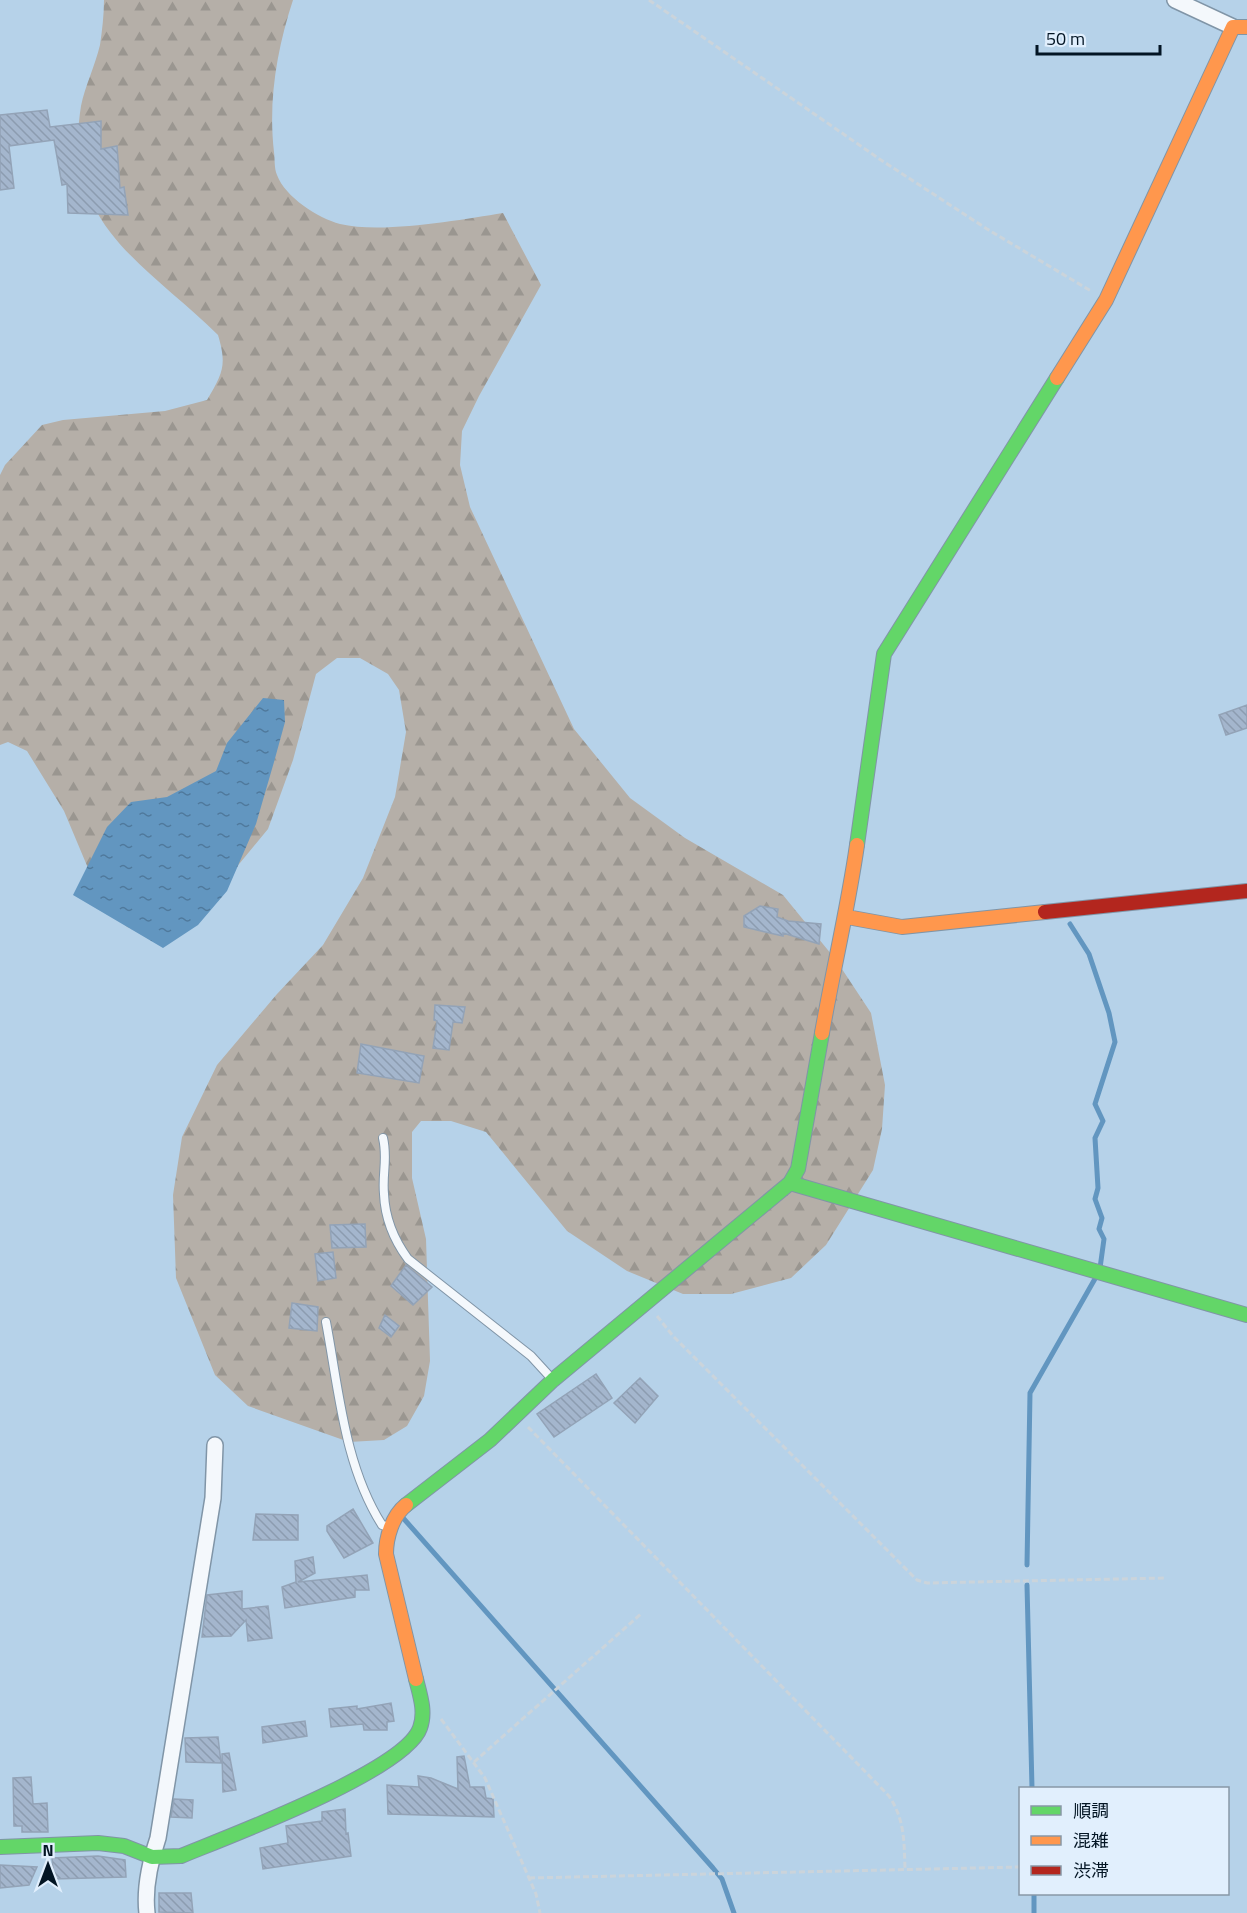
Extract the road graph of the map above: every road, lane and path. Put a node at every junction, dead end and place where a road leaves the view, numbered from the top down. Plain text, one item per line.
1 (649, 0) edge
2 (1174, 0) edge
3 (1240, 27) edge
4 (1106, 300) junction
5 (1247, 891) edge
6 (848, 917) junction
7 (383, 1138) dead end
8 (790, 1184) junction
9 (647, 1303) junction
10 (1247, 1315) edge
11 (326, 1322) dead end
12 (553, 1380) junction
13 (516, 1415) junction
14 (215, 1445) dead end
15 (392, 1527) junction
16 (1164, 1578) dead end
17 (642, 1613) dead end
18 (423, 1707) junction
19 (474, 1762) junction
20 (0, 1846) edge
21 (152, 1857) junction
22 (1019, 1868) edge
23 (905, 1869) junction
24 (529, 1878) junction
25 (147, 1913) edge
26 (540, 1913) edge

1 - 4 path
2 - 3 street
3 - 4 street
4 - 6 street
5 - 6 street
6 - 8 street
7 - 12 lane
8 - 9 street
8 - 10 street
9 - 12 street
9 - 16 path
11 - 15 lane
12 - 13 street
13 - 15 street
13 - 23 path
14 - 21 street
15 - 18 street
17 - 19 path
18 - 19 path
18 - 21 street
19 - 24 path
20 - 21 street
21 - 25 street
22 - 23 path
23 - 24 path
24 - 26 path

